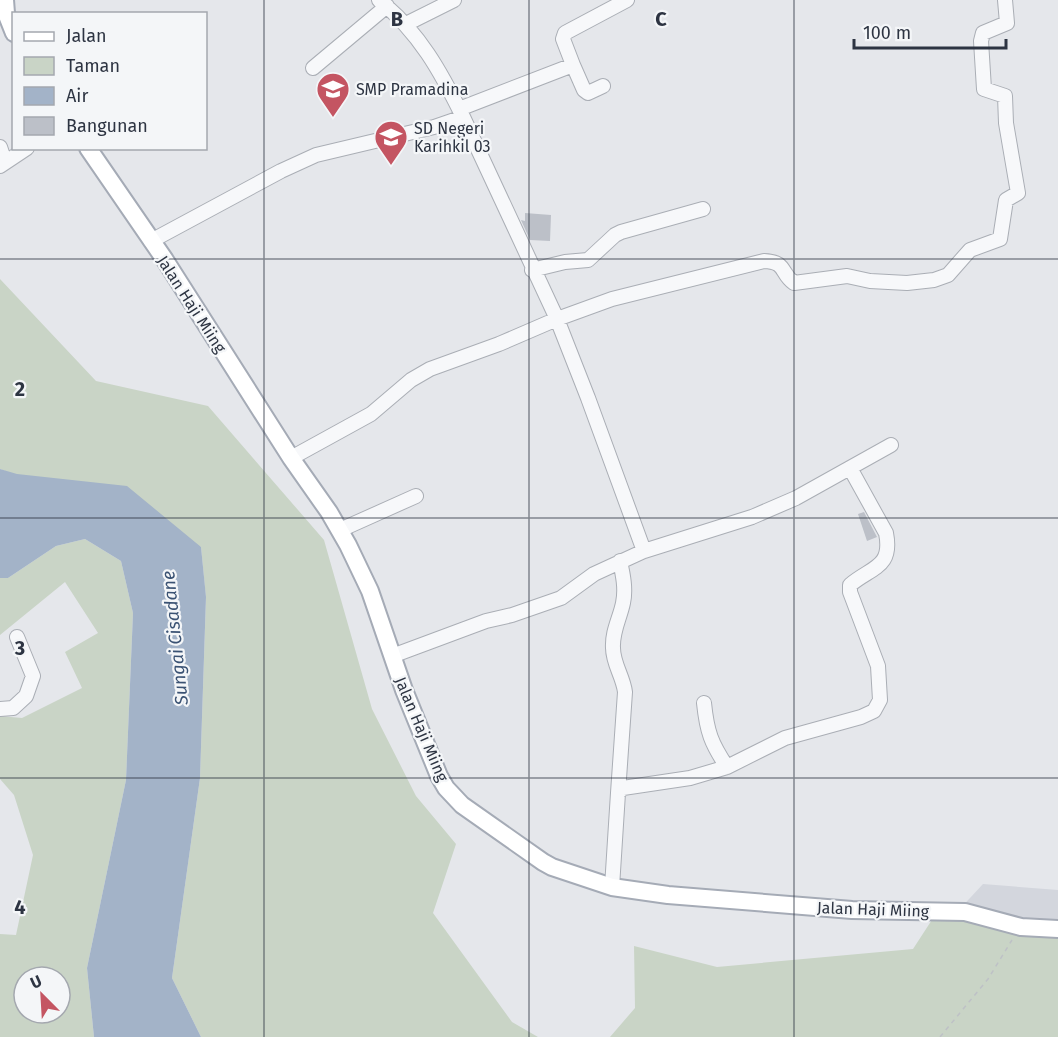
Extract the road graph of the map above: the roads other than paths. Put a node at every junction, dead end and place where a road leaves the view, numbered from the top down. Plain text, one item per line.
1 (454, 0) edge
2 (627, 0) edge
3 (1005, 0) edge
4 (3, 3) edge
5 (383, 3) edge
6 (406, 24) junction
7 (12, 29) edge
8 (573, 65) junction
9 (313, 68) dead end
10 (603, 86) dead end
11 (461, 113) junction
12 (0, 147) edge
13 (24, 150) edge
14 (89, 150) edge
15 (2, 164) edge
16 (703, 209) dead end
17 (151, 241) junction
18 (532, 270) junction
19 (556, 319) junction
20 (891, 445) dead end
21 (291, 458) junction
22 (850, 468) junction
23 (416, 496) dead end
24 (340, 530) junction
25 (644, 551) junction
26 (620, 561) junction
27 (17, 637) dead end
28 (392, 656) junction
29 (704, 703) dead end
30 (0, 709) edge
31 (727, 767) junction
32 (618, 793) junction
33 (612, 887) junction
34 (1058, 928) edge

1 - 6 street
2 - 8 street
3 - 19 street
4 - 7 main road
5 - 6 street
5 - 9 street
6 - 11 street
8 - 10 street
8 - 11 street
11 - 17 street
11 - 18 street
12 - 15 street
13 - 15 street
14 - 17 main road, Jalan Haji Miing
16 - 18 street
17 - 21 main road, Jalan Haji Miing
18 - 19 street
19 - 21 street
19 - 25 street
20 - 22 street
21 - 24 main road, Jalan Haji Miing
22 - 25 street
22 - 31 street
23 - 24 street
24 - 28 main road, Jalan Haji Miing
25 - 26 street
26 - 28 street
26 - 32 street
27 - 30 street
28 - 33 main road, Jalan Haji Miing
29 - 31 street
31 - 32 street
32 - 33 street
33 - 34 main road, Jalan Haji Miing

